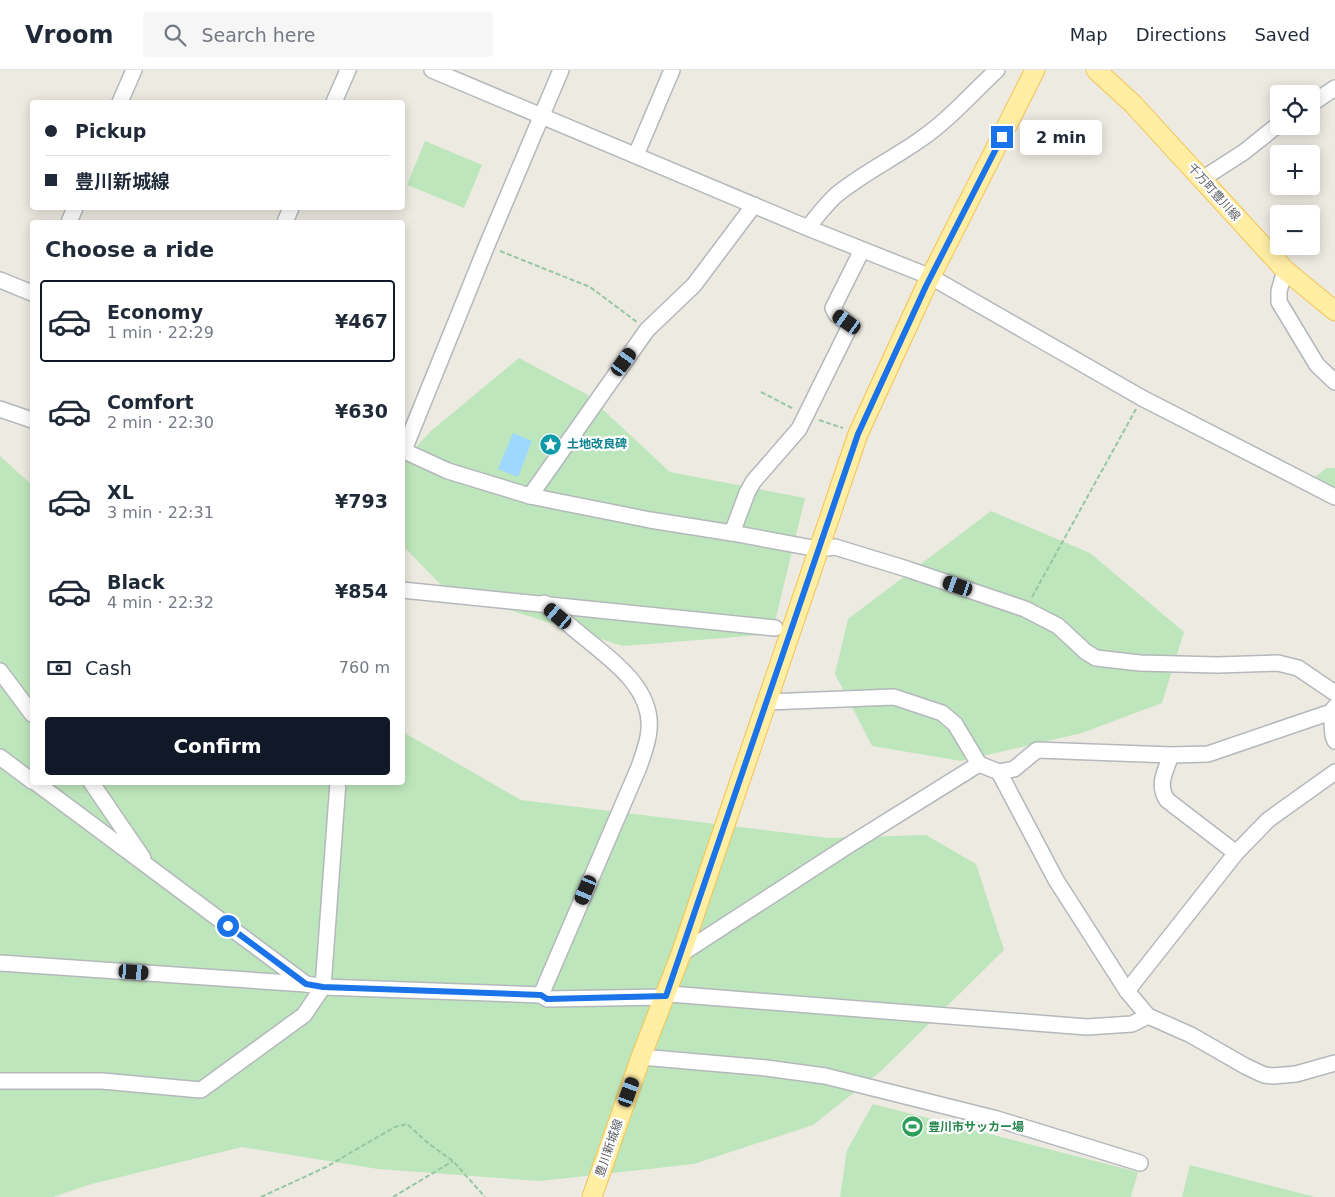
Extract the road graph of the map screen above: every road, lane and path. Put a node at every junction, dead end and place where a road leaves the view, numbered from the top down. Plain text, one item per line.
1 (134, 70) edge
2 (348, 70) edge
3 (432, 70) edge
4 (561, 70) edge
5 (672, 70) edge
6 (997, 70) edge
7 (1035, 70) edge
8 (1096, 70) edge
9 (1335, 88) edge
10 (1320, 98) edge
11 (121, 100) edge
12 (335, 100) edge
13 (542, 116) junction
14 (1270, 131) edge
15 (636, 155) junction
16 (1202, 179) junction
17 (754, 205) junction
18 (808, 228) junction
19 (487, 245) junction
20 (862, 250) junction
21 (1285, 270) junction
22 (931, 277) junction
23 (0, 280) edge
24 (30, 293) edge
25 (1335, 311) edge
26 (647, 330) junction
27 (1335, 382) edge
28 (1142, 398) junction
29 (0, 410) edge
30 (30, 419) edge
31 (405, 445) edge
32 (405, 451) edge
33 (530, 496) junction
34 (1335, 497) edge
35 (732, 533) junction
36 (818, 549) junction
37 (405, 590) edge
38 (544, 603) junction
39 (1025, 609) junction
40 (775, 628) dead end
41 (0, 671) edge
42 (1335, 693) edge
43 (767, 702) junction
44 (1333, 710) edge
45 (30, 711) edge
46 (1335, 740) edge
47 (1171, 755) junction
48 (0, 757) edge
49 (979, 764) junction
50 (999, 772) junction
51 (1335, 772) edge
52 (30, 779) edge
53 (38, 785) edge
54 (94, 785) edge
55 (338, 785) edge
56 (1236, 853) junction
57 (149, 867) junction
58 (681, 954) junction
59 (0, 963) edge
60 (306, 984) junction
61 (323, 987) junction
62 (1127, 992) junction
63 (541, 995) junction
64 (666, 996) junction
65 (1148, 1016) junction
66 (641, 1056) junction
67 (1335, 1063) edge
68 (0, 1081) edge
69 (453, 1161) junction
70 (1140, 1163) dead end
71 (261, 1197) edge
72 (393, 1197) edge
73 (485, 1197) edge
74 (592, 1197) edge

1 - 11 street
2 - 12 street
3 - 13 street
4 - 13 street
5 - 15 street
6 - 18 street
7 - 22 main road, 豊川新城線
8 - 16 main road, 千万町豊川線
9 - 10 street
13 - 15 street
13 - 19 street
14 - 16 street
15 - 17 street
16 - 21 main road, 千万町豊川線
17 - 18 street
17 - 26 street
18 - 20 street
19 - 26 path
19 - 31 street
20 - 22 street
20 - 35 street
21 - 25 main road, 千万町豊川線
21 - 27 street
22 - 28 street
22 - 36 main road, 豊川新城線
23 - 24 street
26 - 33 street
28 - 34 street
28 - 39 path
29 - 30 street
32 - 33 street
33 - 35 street
35 - 36 street
36 - 39 street
36 - 43 main road, 豊川新城線
37 - 38 street
38 - 40 street
38 - 63 street
39 - 42 street
41 - 45 street
43 - 49 street
43 - 58 main road, 豊川新城線
44 - 46 street
44 - 47 street
47 - 50 street
47 - 56 street
48 - 52 street
49 - 50 street
49 - 58 street
50 - 62 street
51 - 56 street
53 - 57 street
54 - 57 street
55 - 61 street
56 - 62 street
57 - 60 street
58 - 64 main road, 豊川新城線
59 - 60 street
60 - 61 street
61 - 63 street
61 - 68 street
62 - 65 street
63 - 64 street
64 - 65 street
64 - 66 main road, 豊川新城線
65 - 67 street
66 - 70 street
66 - 74 main road, 豊川新城線
69 - 71 path
69 - 72 path
69 - 73 path

